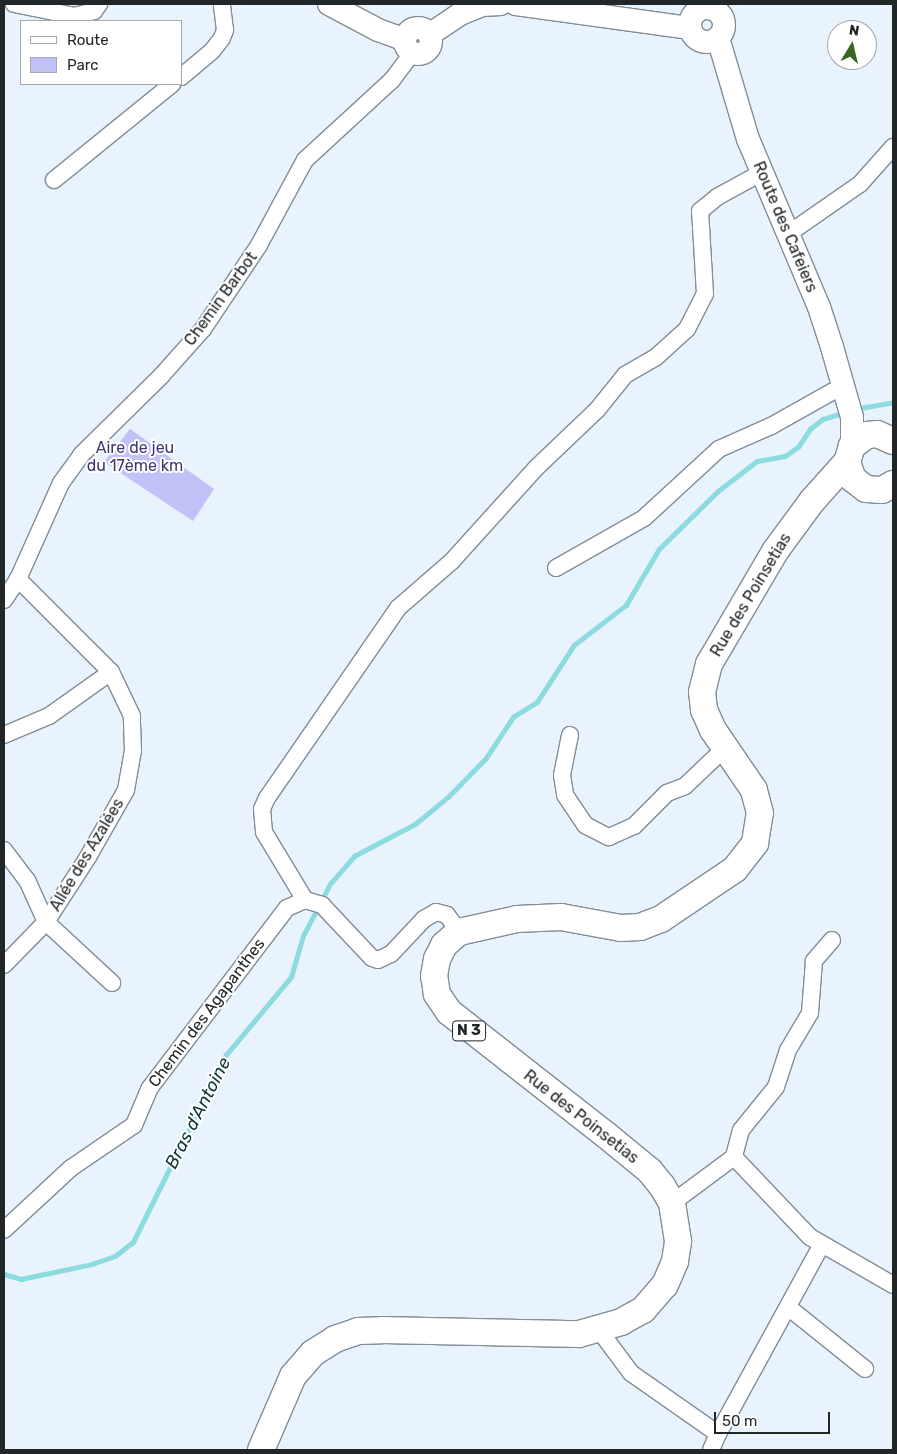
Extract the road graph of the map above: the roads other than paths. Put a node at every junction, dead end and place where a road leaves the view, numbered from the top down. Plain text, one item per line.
1 (14, 4) edge
2 (99, 4) edge
3 (222, 4) edge
4 (329, 4) edge
5 (501, 4) edge
6 (516, 4) edge
7 (707, 6) edge
8 (690, 28) junction
9 (718, 38) junction
10 (409, 46) junction
11 (182, 76) edge
12 (171, 85) edge
13 (893, 148) edge
14 (761, 173) junction
15 (54, 180) dead end
16 (788, 234) junction
17 (853, 433) junction
18 (893, 441) edge
19 (892, 486) edge
20 (556, 568) dead end
21 (18, 579) junction
22 (4, 600) edge
23 (111, 672) junction
24 (570, 734) dead end
25 (4, 735) edge
26 (726, 747) junction
27 (4, 850) edge
28 (305, 900) junction
29 (46, 922) junction
30 (459, 932) junction
31 (832, 940) dead end
32 (4, 966) edge
33 (112, 983) dead end
34 (734, 1157) junction
35 (672, 1203) junction
36 (4, 1230) edge
37 (822, 1246) junction
38 (893, 1285) edge
39 (788, 1307) junction
40 (599, 1330) junction
41 (865, 1369) dead end
42 (718, 1434) junction
43 (262, 1450) edge
44 (711, 1450) edge

1 - 2 street
3 - 11 street
4 - 10 street
5 - 10 street
6 - 8 street
7 - 8 street
7 - 9 street
8 - 9 street
9 - 14 street, Route des Cafeiers
10 - 21 street, Chemin Barbot
12 - 15 street
13 - 16 street
14 - 16 street, Route des Cafeiers
14 - 28 street
16 - 17 street, Route des Cafeiers
17 - 18 main road
17 - 19 main road
17 - 20 street
17 - 26 main road, Rue des Poinsetias
21 - 22 street, Chemin Barbot
21 - 23 street, Allée des Azalées
23 - 25 street
23 - 29 street, Allée des Azalées
24 - 26 street
26 - 30 main road, Rue des Poinsetias
27 - 29 street
28 - 30 street
28 - 36 street, Chemin des Agapanthes
29 - 32 street, Allée des Azalées
29 - 33 street
30 - 35 main road, Rue des Poinsetias / N 3
31 - 34 street
34 - 35 street
34 - 37 street
35 - 40 main road, Rue des Poinsetias / N 3
37 - 38 street
37 - 39 street
39 - 41 street
39 - 42 street
40 - 42 street
40 - 43 main road, Rue des Poinsetias / N 3
42 - 44 street

